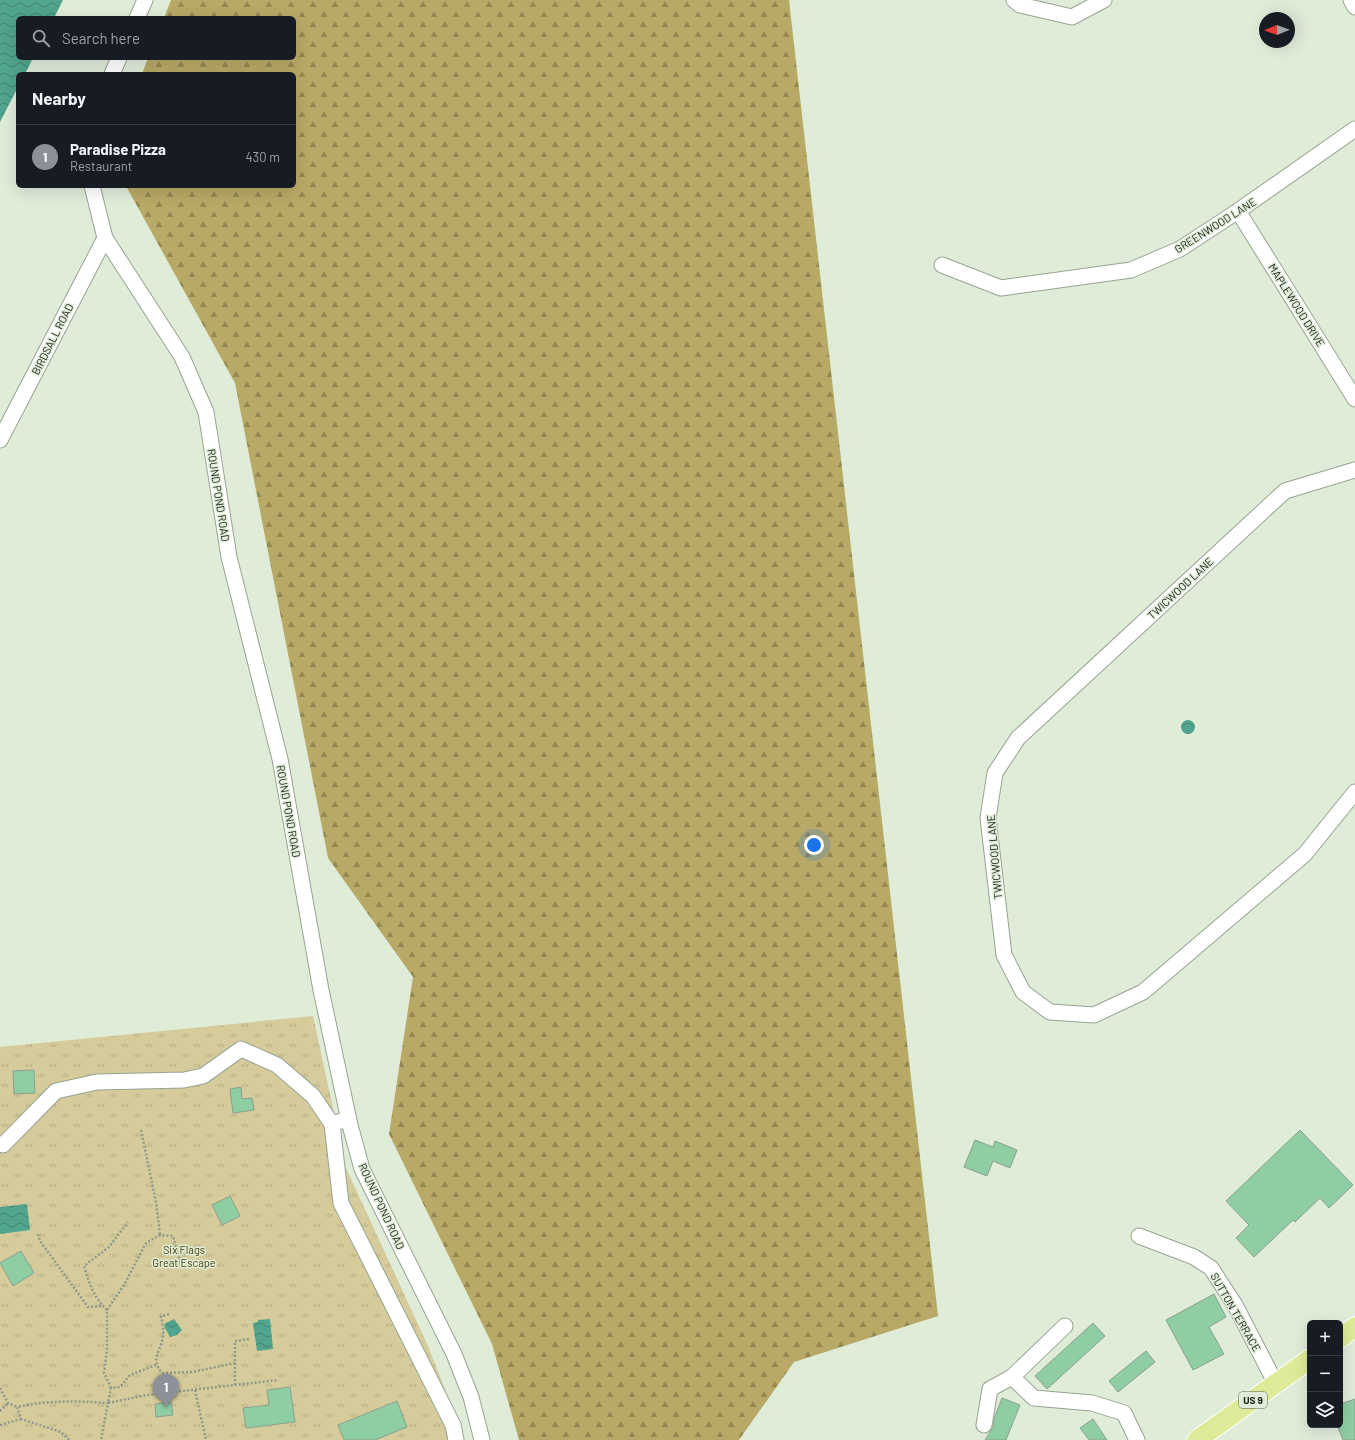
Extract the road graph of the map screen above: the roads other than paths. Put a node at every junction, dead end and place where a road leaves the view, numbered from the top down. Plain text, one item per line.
1 (145, 0) edge
2 (1014, 0) edge
3 (1104, 0) edge
4 (1350, 0) edge
5 (1355, 7) edge
6 (138, 16) edge
7 (118, 60) edge
8 (113, 72) edge
9 (1355, 129) edge
10 (92, 188) edge
11 (1238, 212) junction
12 (105, 238) junction
13 (942, 265) dead end
14 (1355, 399) edge
15 (0, 440) edge
16 (1355, 470) edge
17 (1355, 792) edge
18 (348, 1119) junction
19 (332, 1124) junction
20 (0, 1144) edge
21 (1139, 1236) dead end
22 (1065, 1326) dead end
23 (1355, 1327) edge
24 (1343, 1336) edge
25 (1307, 1362) edge
26 (1012, 1377) junction
27 (1276, 1384) junction
28 (984, 1425) dead end
29 (456, 1440) edge
30 (482, 1440) edge
31 (1137, 1440) edge
32 (1197, 1440) edge

1 - 6 street
2 - 3 street
4 - 5 street
7 - 8 street
9 - 11 street, GREENWOOD LANE
10 - 12 street, ROUND POND ROAD
11 - 13 street, GREENWOOD LANE
11 - 14 street, MAPLEWOOD DRIVE
12 - 15 street, BIRDSALL ROAD
12 - 18 street, ROUND POND ROAD
16 - 17 street, TWICWOOD LANE
18 - 19 street
18 - 30 street, ROUND POND ROAD
19 - 20 street
19 - 29 street
21 - 27 street, SUTTON TERRACE
22 - 26 street
23 - 24 main road
25 - 27 main road, US 9
26 - 28 street
26 - 31 street
27 - 32 main road, US 9

